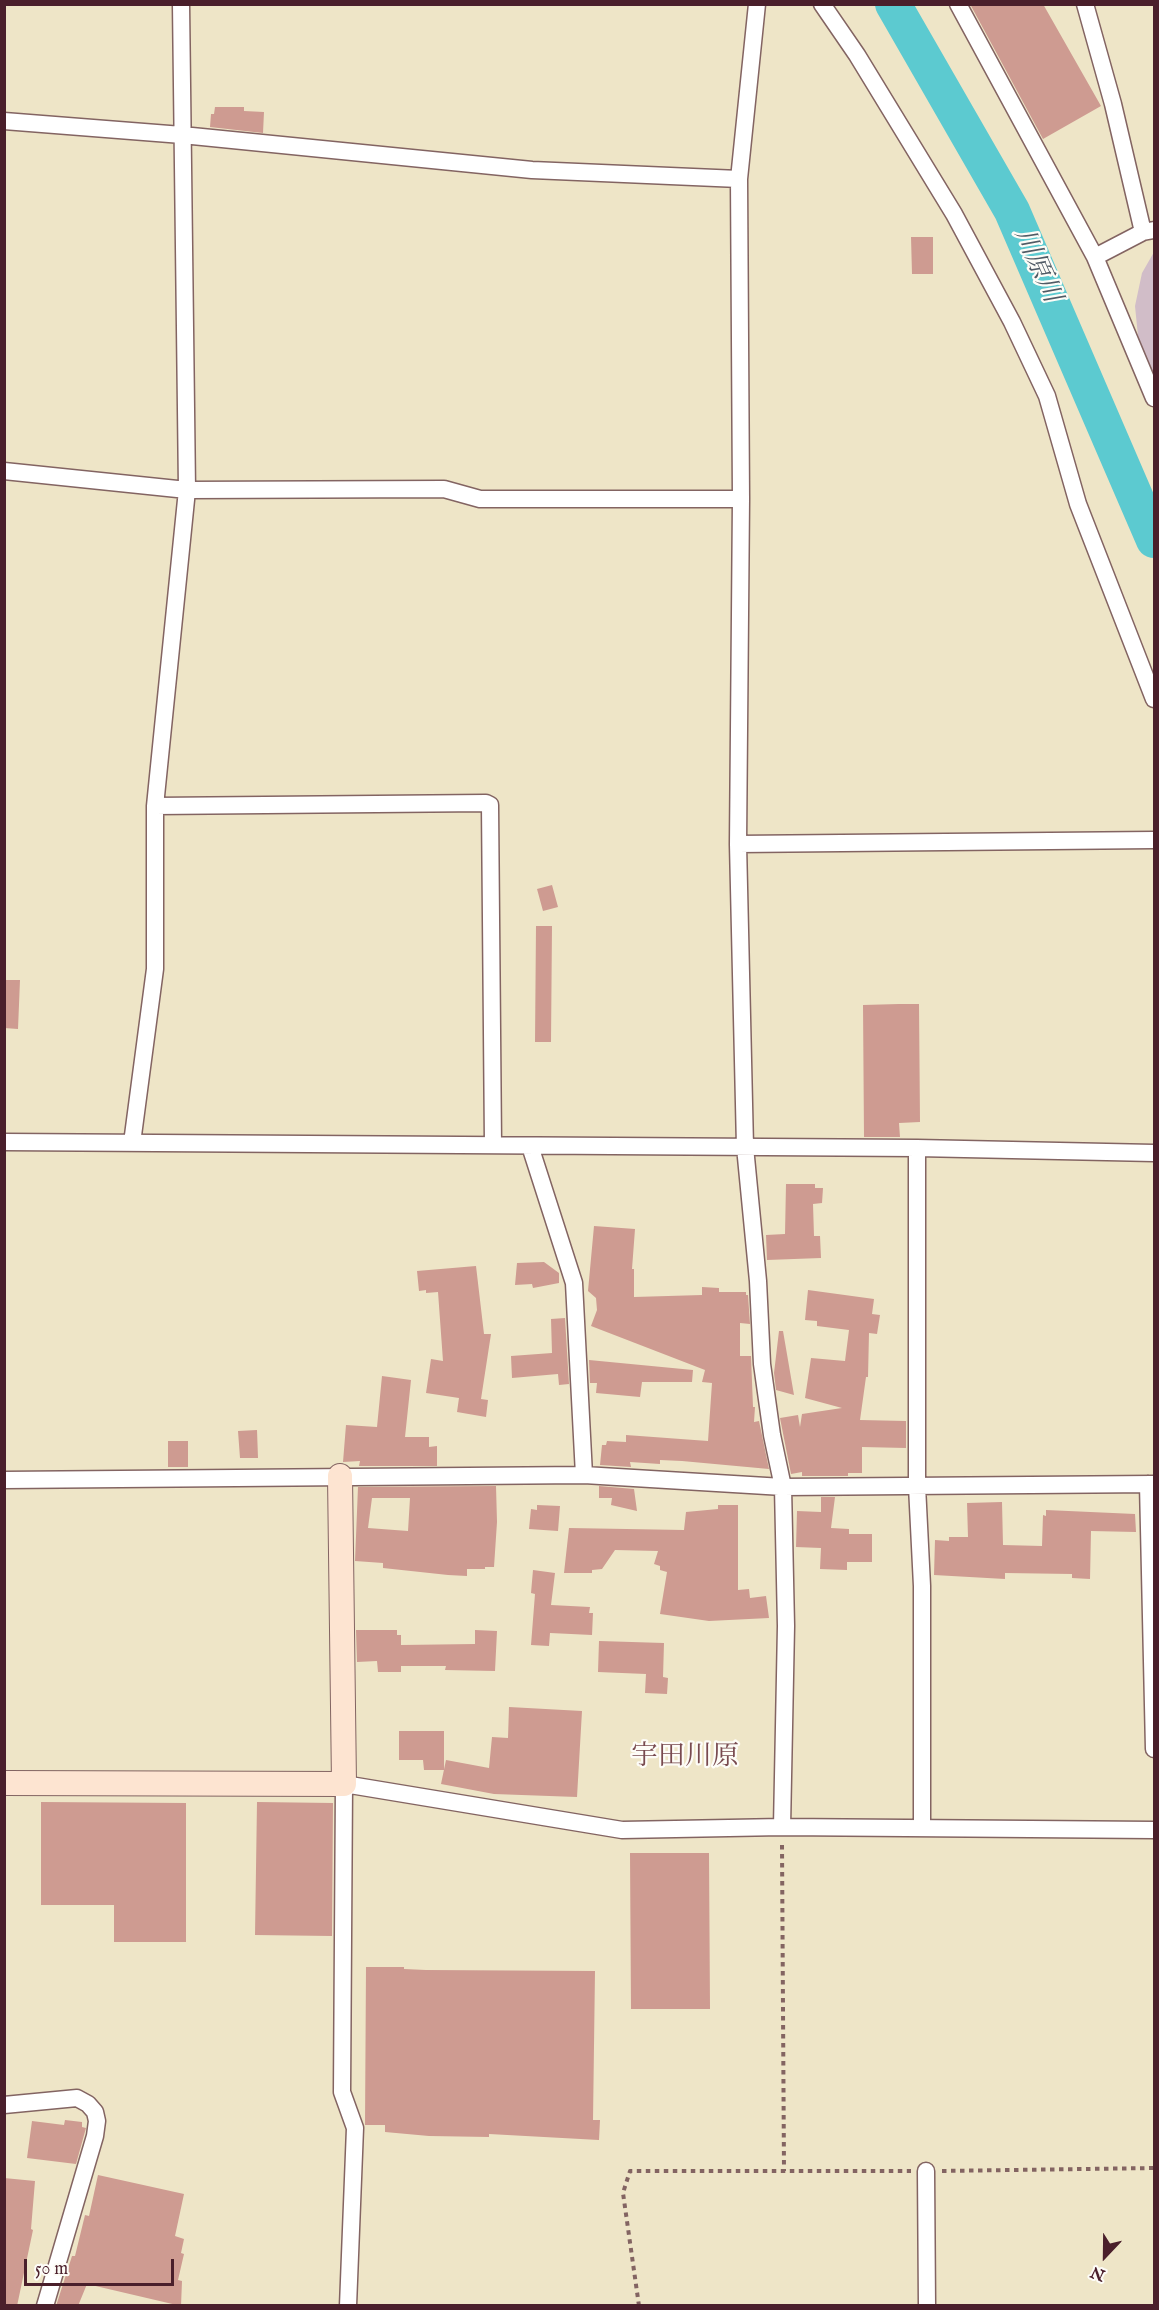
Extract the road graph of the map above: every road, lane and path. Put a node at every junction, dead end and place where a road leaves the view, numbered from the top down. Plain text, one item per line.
1 (181, 4) edge
2 (757, 4) edge
3 (822, 4) edge
4 (958, 4) edge
5 (1085, 4) edge
6 (4, 121) edge
7 (182, 135) junction
8 (739, 179) junction
9 (1149, 230) edge
10 (1095, 257) junction
11 (1155, 398) edge
12 (4, 471) edge
13 (187, 490) junction
14 (741, 499) junction
15 (1155, 699) edge
16 (155, 806) junction
17 (1155, 840) edge
18 (738, 843) junction
19 (4, 1142) edge
20 (132, 1143) junction
21 (493, 1145) junction
22 (530, 1146) junction
23 (745, 1147) junction
24 (917, 1148) junction
25 (1155, 1153) edge
26 (584, 1475) junction
27 (340, 1476) junction
28 (4, 1480) edge
29 (1151, 1484) edge
30 (916, 1486) junction
31 (783, 1487) junction
32 (1155, 1749) edge
33 (4, 1784) edge
34 (344, 1784) junction
35 (782, 1827) junction
36 (922, 1828) junction
37 (1155, 1830) edge
38 (4, 2105) edge
39 (1155, 2168) edge
40 (784, 2171) junction
41 (926, 2171) junction
42 (45, 2306) edge
43 (348, 2306) edge
44 (639, 2306) edge
45 (927, 2306) edge

1 - 7 street
2 - 8 street
3 - 15 street
4 - 10 street
5 - 9 street
6 - 7 street
7 - 8 street
7 - 13 street
8 - 14 street
9 - 10 street
10 - 11 street
12 - 13 street
13 - 14 street
13 - 16 street
14 - 18 street
16 - 20 street
16 - 21 street
17 - 18 street
18 - 23 street
19 - 20 street
20 - 21 street
21 - 22 street
22 - 23 street
22 - 26 street
23 - 24 street
23 - 31 street
24 - 25 street
24 - 30 street
26 - 27 street
26 - 31 street
27 - 28 street
27 - 34 street
29 - 30 street
29 - 32 street
30 - 31 street
30 - 36 street
31 - 35 street
33 - 34 street
34 - 35 street
34 - 43 street
35 - 36 street
35 - 40 path
36 - 37 street
38 - 42 street
39 - 41 path
40 - 41 path
40 - 44 path
41 - 45 street

